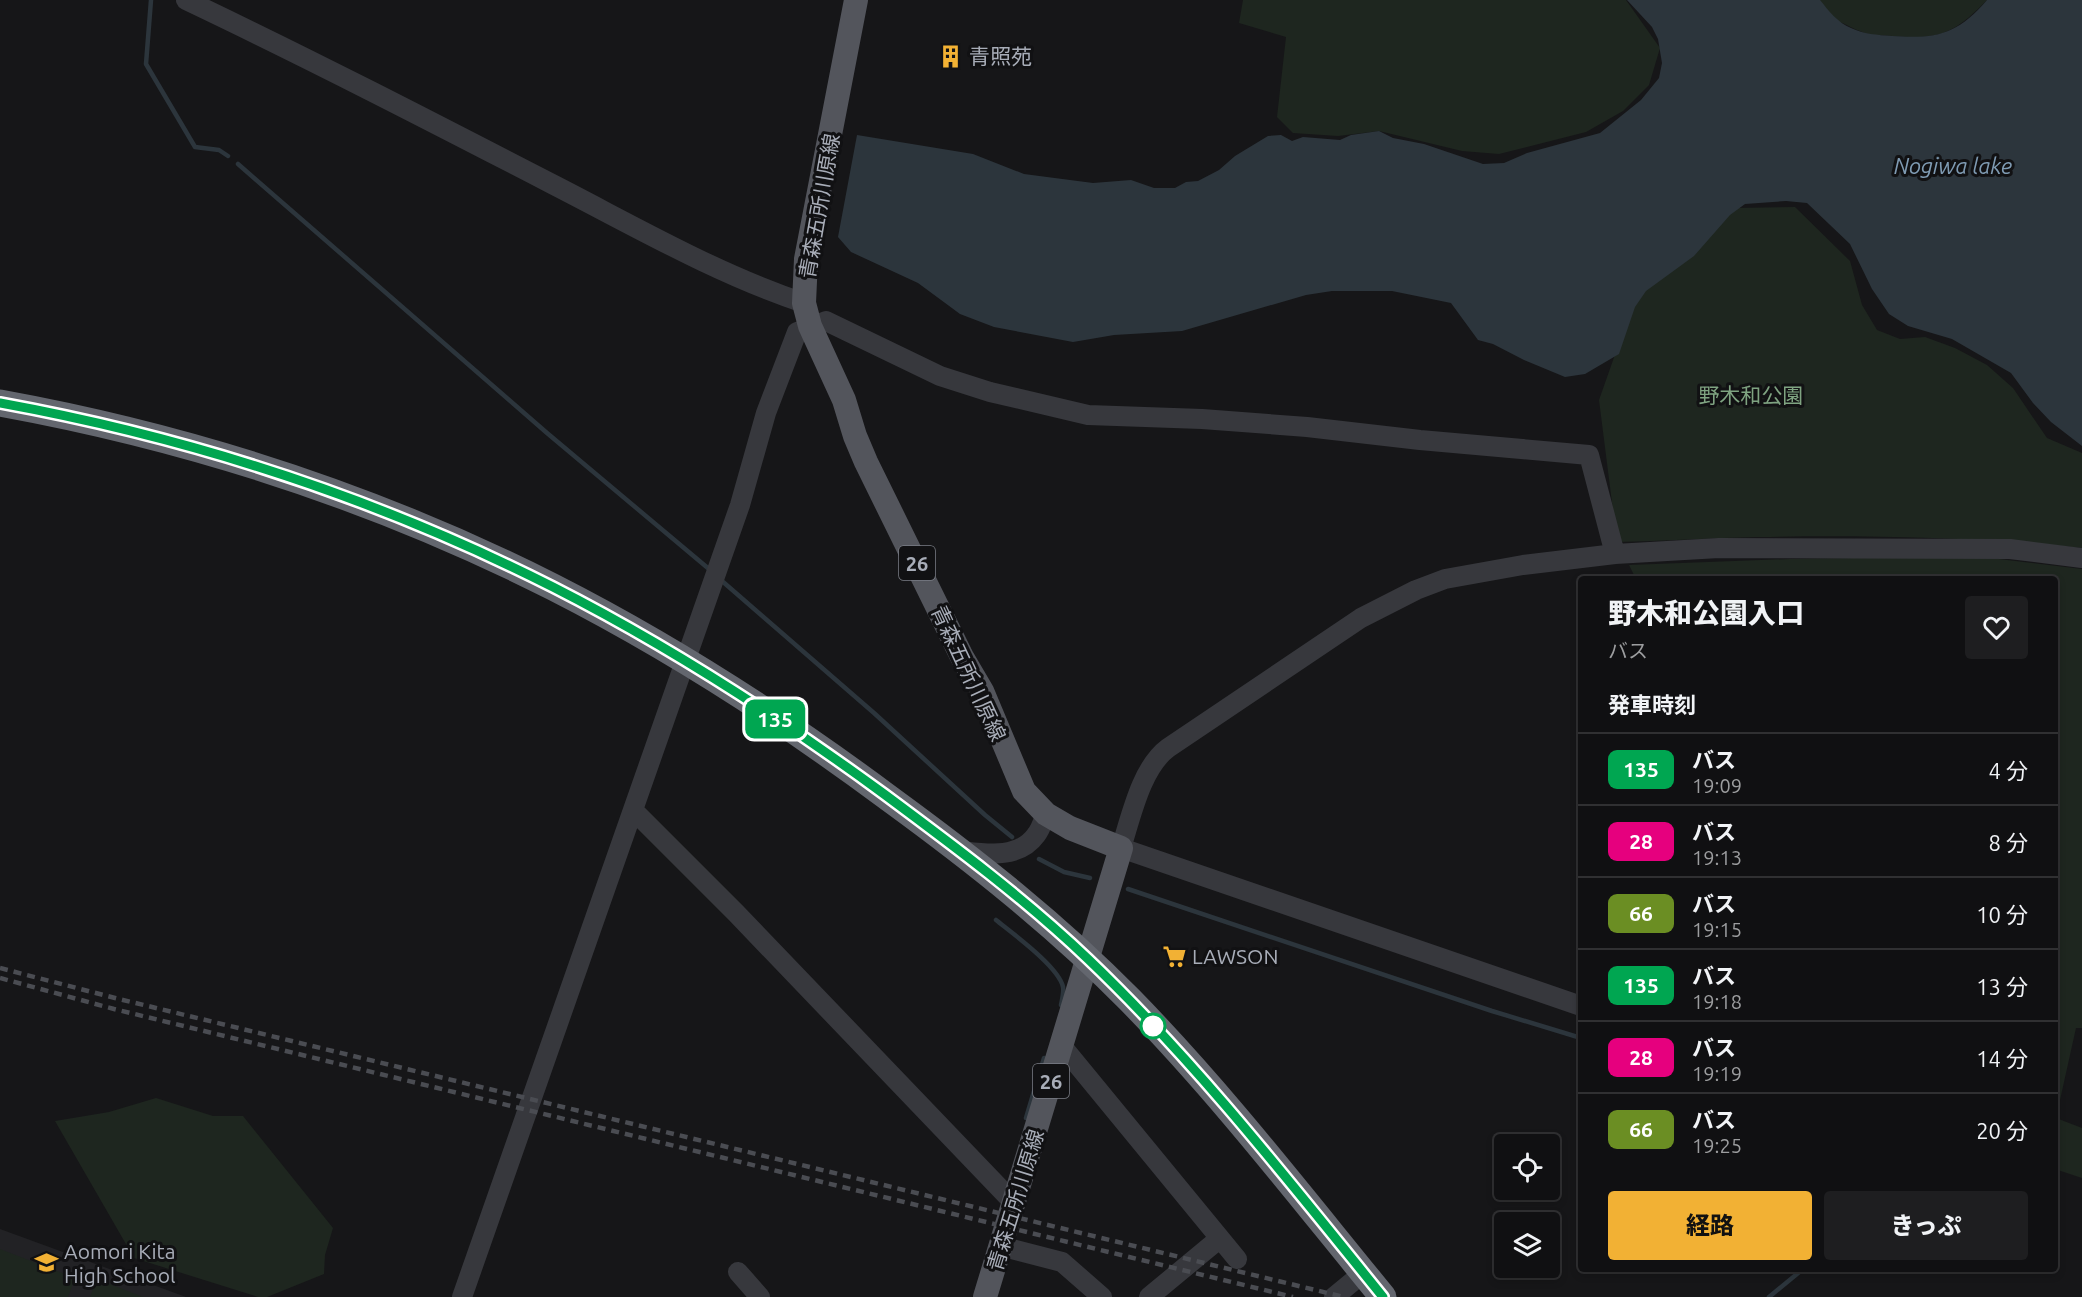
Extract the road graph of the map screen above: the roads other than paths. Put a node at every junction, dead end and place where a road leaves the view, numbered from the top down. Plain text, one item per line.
1 (186, 0) edge
2 (856, 0) edge
3 (807, 314) junction
4 (0, 403) edge
5 (1615, 554) junction
6 (2082, 558) edge
7 (685, 660) junction
8 (633, 810) junction
9 (1046, 814) junction
10 (1120, 848) junction
11 (962, 851) junction
12 (1088, 959) junction
13 (1578, 1005) edge
14 (1062, 1046) junction
15 (1014, 1203) junction
16 (1220, 1239) junction
17 (1000, 1246) junction
18 (1237, 1259) dead end
19 (738, 1272) dead end
20 (1363, 1273) junction
21 (462, 1297) edge
22 (760, 1297) edge
23 (984, 1297) edge
24 (1102, 1297) edge
25 (1149, 1297) edge
26 (1334, 1297) edge
27 (1383, 1297) edge

1 - 3 street
2 - 3 main road, 青森五所川原線 / 26
3 - 5 street
3 - 7 street
3 - 9 main road, 青森五所川原線 / 26
4 - 7 highway
5 - 6 street
5 - 10 street
7 - 8 street
7 - 11 highway
8 - 15 street
8 - 21 street
9 - 10 main road, 青森五所川原線 / 26
9 - 11 street
10 - 12 main road, 青森五所川原線 / 26
10 - 13 street
11 - 12 highway
12 - 14 main road, 青森五所川原線 / 26
12 - 20 highway
14 - 15 main road, 青森五所川原線 / 26
14 - 16 street
15 - 17 main road, 青森五所川原線 / 26
16 - 18 street
16 - 25 street
17 - 23 main road, 青森五所川原線 / 26
17 - 24 street
19 - 22 street
20 - 26 street
20 - 27 highway

